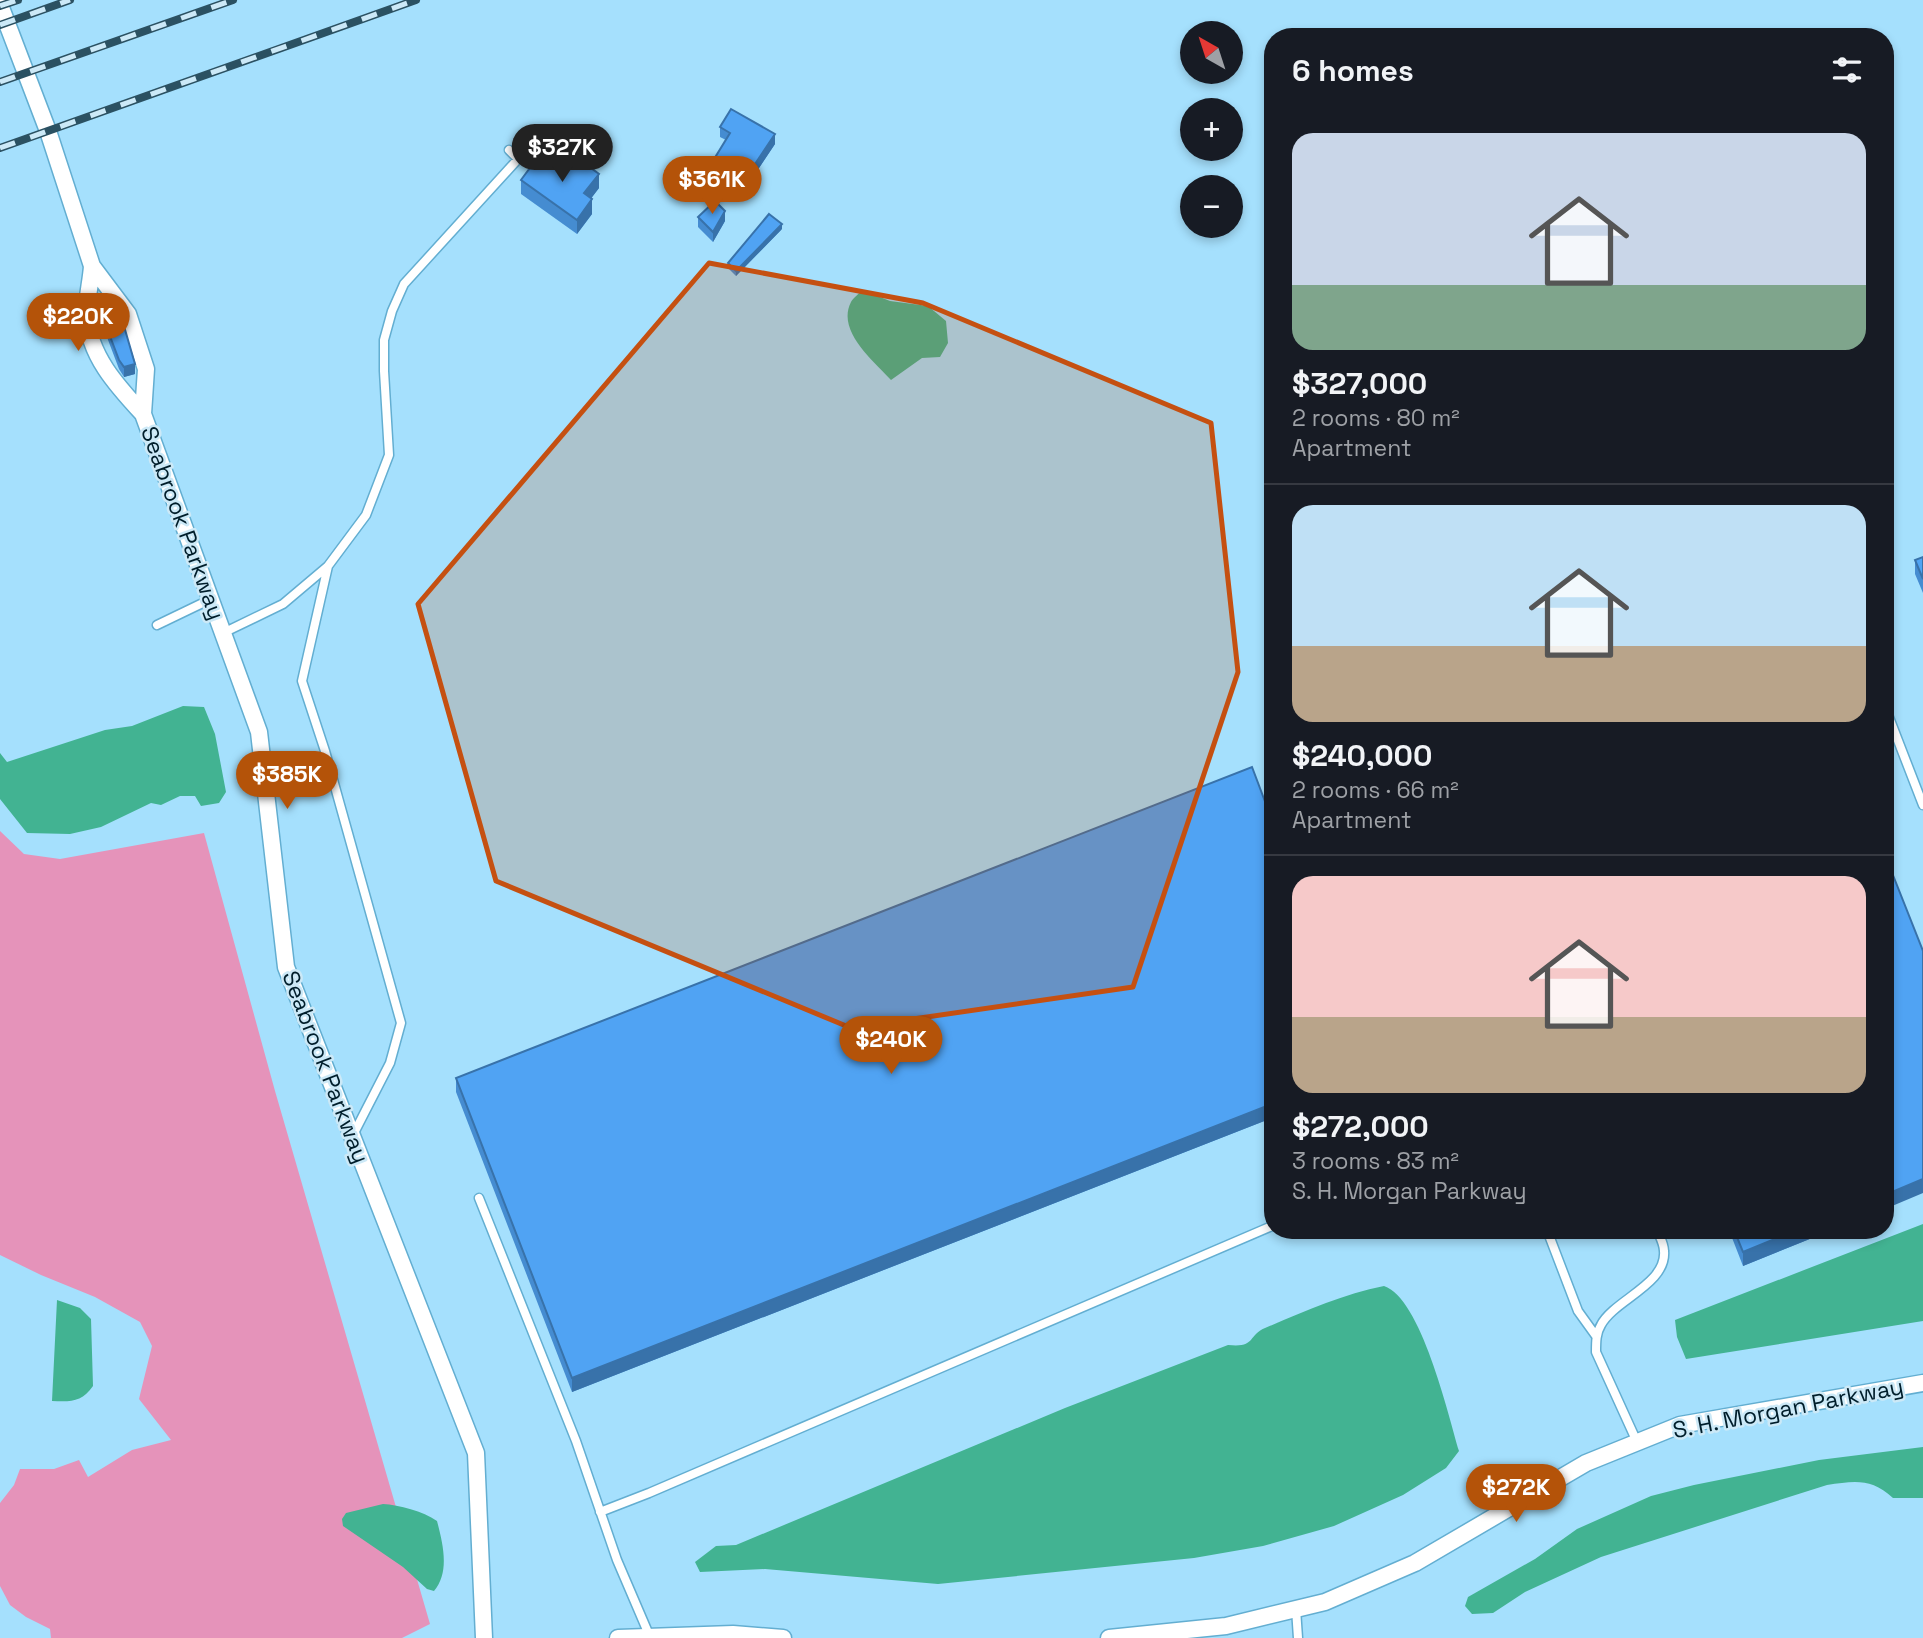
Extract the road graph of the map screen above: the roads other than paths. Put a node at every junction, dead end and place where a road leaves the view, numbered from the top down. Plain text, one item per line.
1 (0, 5) edge
2 (5, 36) edge
3 (509, 150) dead end
4 (92, 266) junction
5 (144, 414) junction
6 (328, 566) junction
7 (211, 598) junction
8 (157, 625) dead end
9 (223, 633) junction
10 (1894, 730) edge
11 (1923, 805) edge
12 (352, 1137) junction
13 (479, 1198) dead end
14 (1264, 1229) edge
15 (1550, 1239) edge
16 (1660, 1239) edge
17 (1596, 1336) junction
18 (1923, 1383) edge
19 (1637, 1442) junction
20 (600, 1511) junction
21 (1296, 1609) junction
22 (1187, 1634) edge
23 (650, 1637) edge
24 (484, 1638) edge
25 (618, 1638) edge
26 (783, 1638) edge
27 (1109, 1638) edge
28 (1298, 1638) edge

1 - 2 street, Seabrook Parkway
2 - 4 street, Seabrook Parkway
3 - 6 lane
4 - 5 street, Seabrook Parkway
4 - 5 street, Seabrook Parkway
5 - 7 street, Seabrook Parkway
6 - 9 lane
6 - 12 lane
7 - 8 lane
7 - 9 street, Seabrook Parkway
9 - 12 street, Seabrook Parkway
10 - 11 lane
12 - 24 street, Seabrook Parkway
13 - 20 lane
14 - 20 lane
15 - 17 lane
16 - 17 lane
17 - 19 lane
18 - 19 street, S. H. Morgan Parkway
19 - 21 street, S. H. Morgan Parkway
20 - 23 lane
21 - 22 street, S. H. Morgan Parkway
21 - 28 lane
22 - 27 street, S. H. Morgan Parkway
23 - 25 street
23 - 26 street

